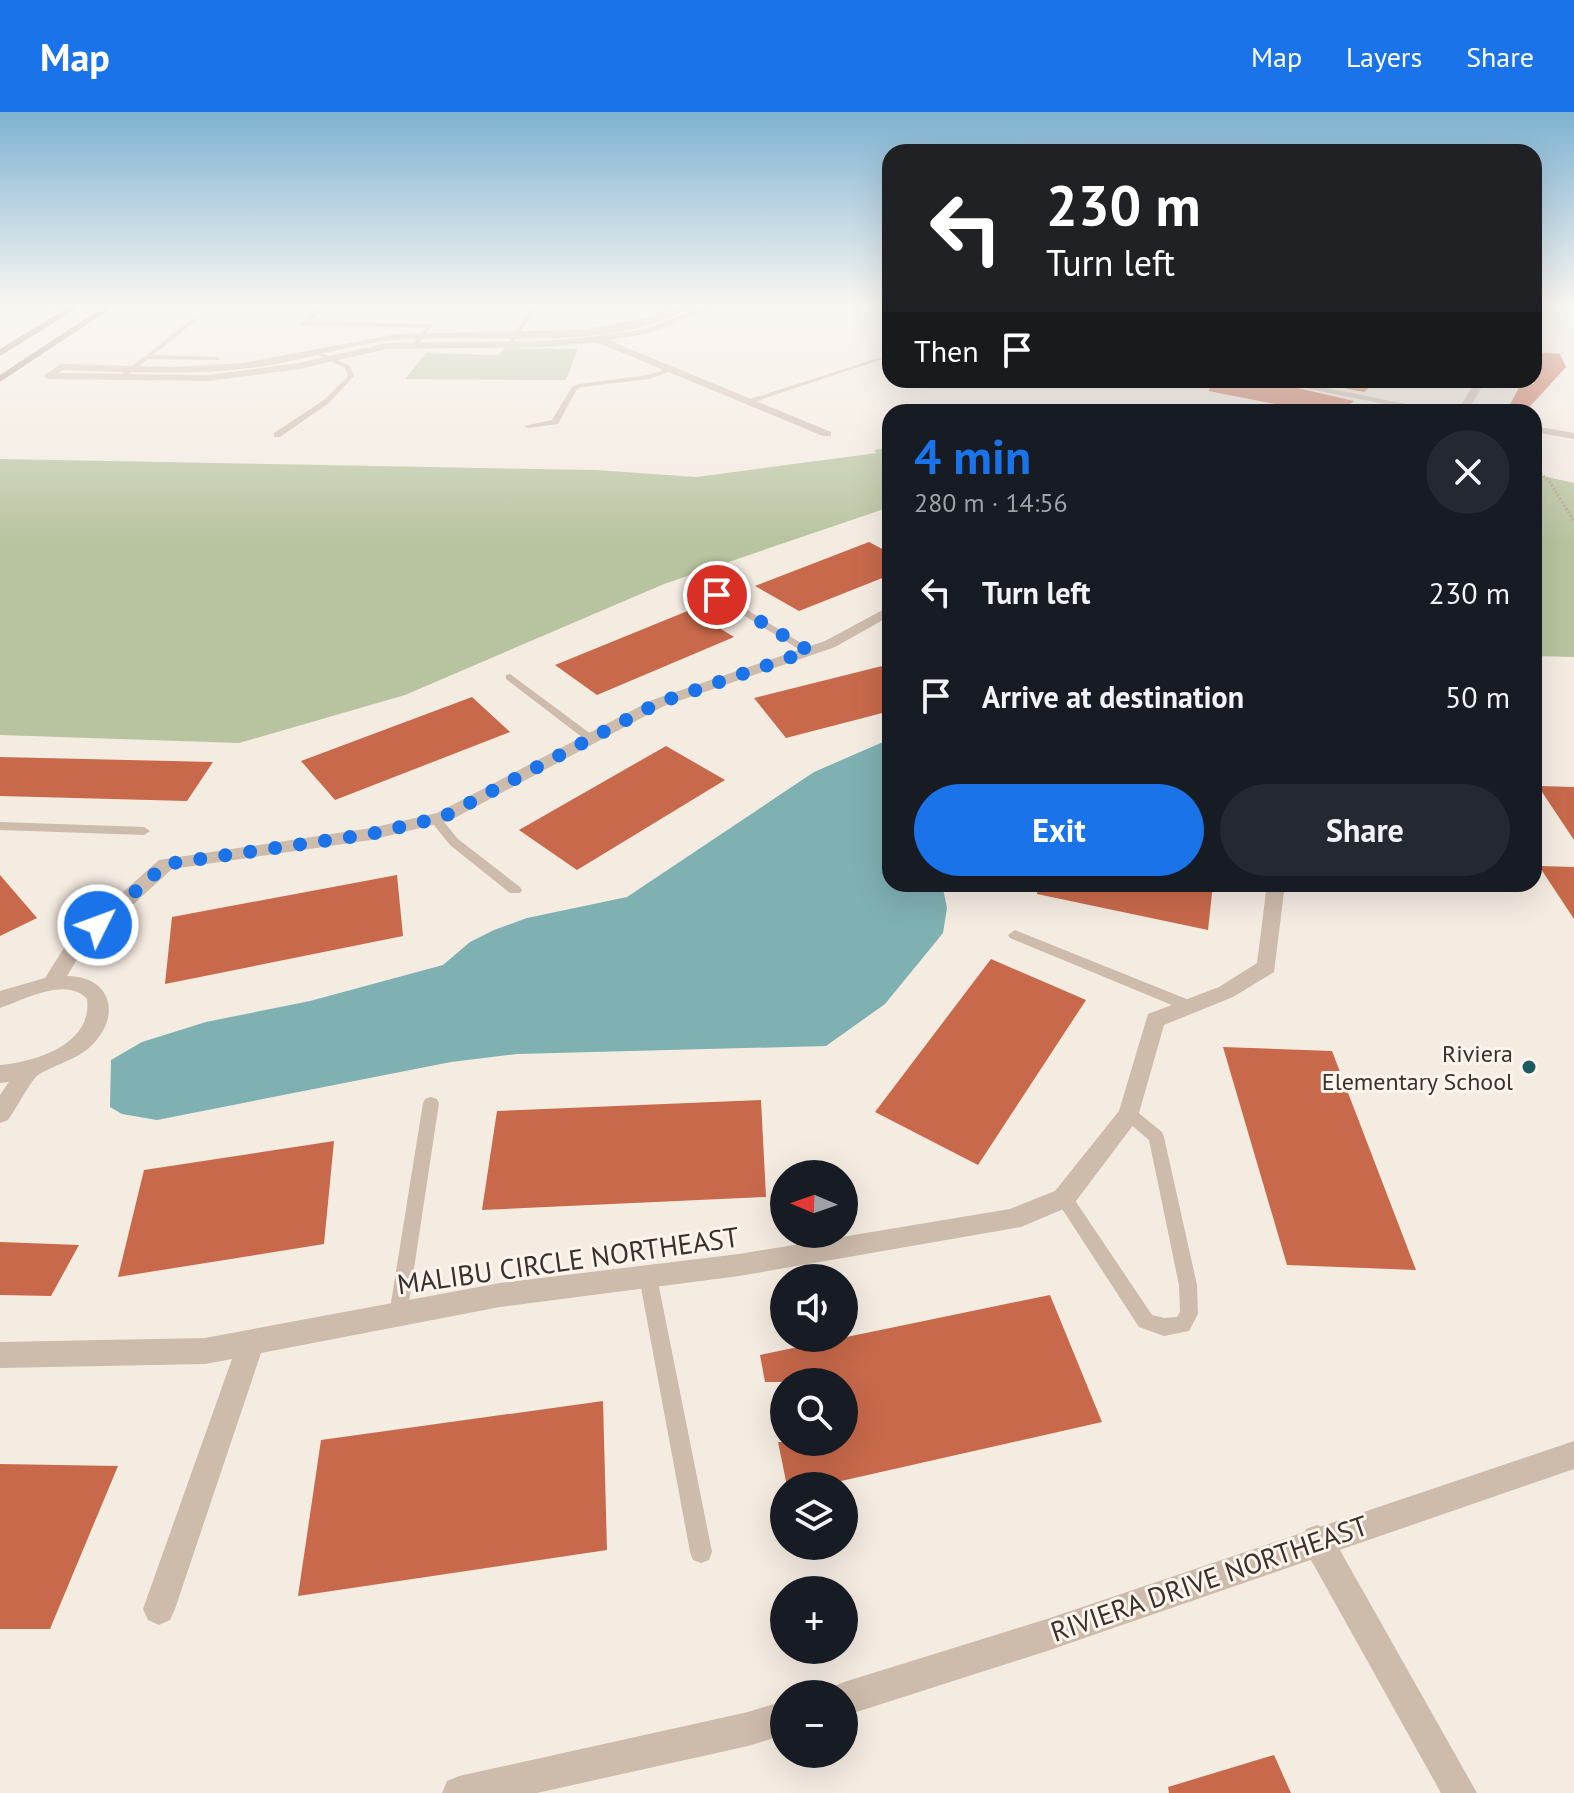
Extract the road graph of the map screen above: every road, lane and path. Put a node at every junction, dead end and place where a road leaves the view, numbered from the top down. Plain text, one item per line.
1 (344, 383) edge
2 (594, 383) edge
3 (707, 383) edge
4 (803, 383) edge
5 (1313, 388) edge
6 (748, 401) junction
7 (1398, 404) edge
8 (528, 426) dead end
9 (1542, 430) edge
10 (827, 434) dead end
11 (277, 435) dead end
12 (1574, 436) edge
13 (1542, 475) edge
14 (1574, 521) edge
15 (717, 595) dead end
16 (882, 615) edge
17 (809, 651) junction
18 (510, 677) dead end
19 (591, 739) junction
20 (435, 819) junction
21 (0, 826) edge
22 (144, 831) dead end
23 (515, 890) dead end
24 (1275, 892) edge
25 (1015, 935) dead end
26 (52, 983) junction
27 (0, 1000) edge
28 (1189, 1006) junction
29 (28, 1071) junction
30 (1, 1076) edge
31 (431, 1103) dead end
32 (0, 1114) edge
33 (1129, 1114) junction
34 (1064, 1198) junction
35 (648, 1277) junction
36 (398, 1315) junction
37 (251, 1342) junction
38 (0, 1355) edge
39 (1574, 1455) edge
40 (1317, 1540) junction
41 (701, 1552) dead end
42 (159, 1609) dead end
43 (858, 1695) edge
44 (770, 1722) edge
45 (459, 1793) edge
46 (1460, 1793) edge

1 - 11 lane
2 - 8 lane
3 - 6 street
4 - 6 lane
5 - 7 street
6 - 10 street
9 - 12 street
13 - 14 path
15 - 17 lane
16 - 17 street
17 - 19 street
18 - 19 lane
19 - 20 street
20 - 23 lane
20 - 26 street
21 - 22 lane
24 - 28 street
25 - 28 lane
26 - 27 street
26 - 29 street
28 - 33 street
29 - 30 street
29 - 32 street
31 - 36 lane
33 - 34 street
33 - 34 lane
34 - 35 street, MALIBU CIRCLE NORTHEAST
35 - 36 street, MALIBU CIRCLE NORTHEAST
35 - 41 lane
36 - 37 street, MALIBU CIRCLE NORTHEAST
37 - 38 street, MALIBU CIRCLE NORTHEAST
37 - 42 street
39 - 40 street, RIVIERA DRIVE NORTHEAST
40 - 43 street, RIVIERA DRIVE NORTHEAST
40 - 46 street
44 - 45 street

